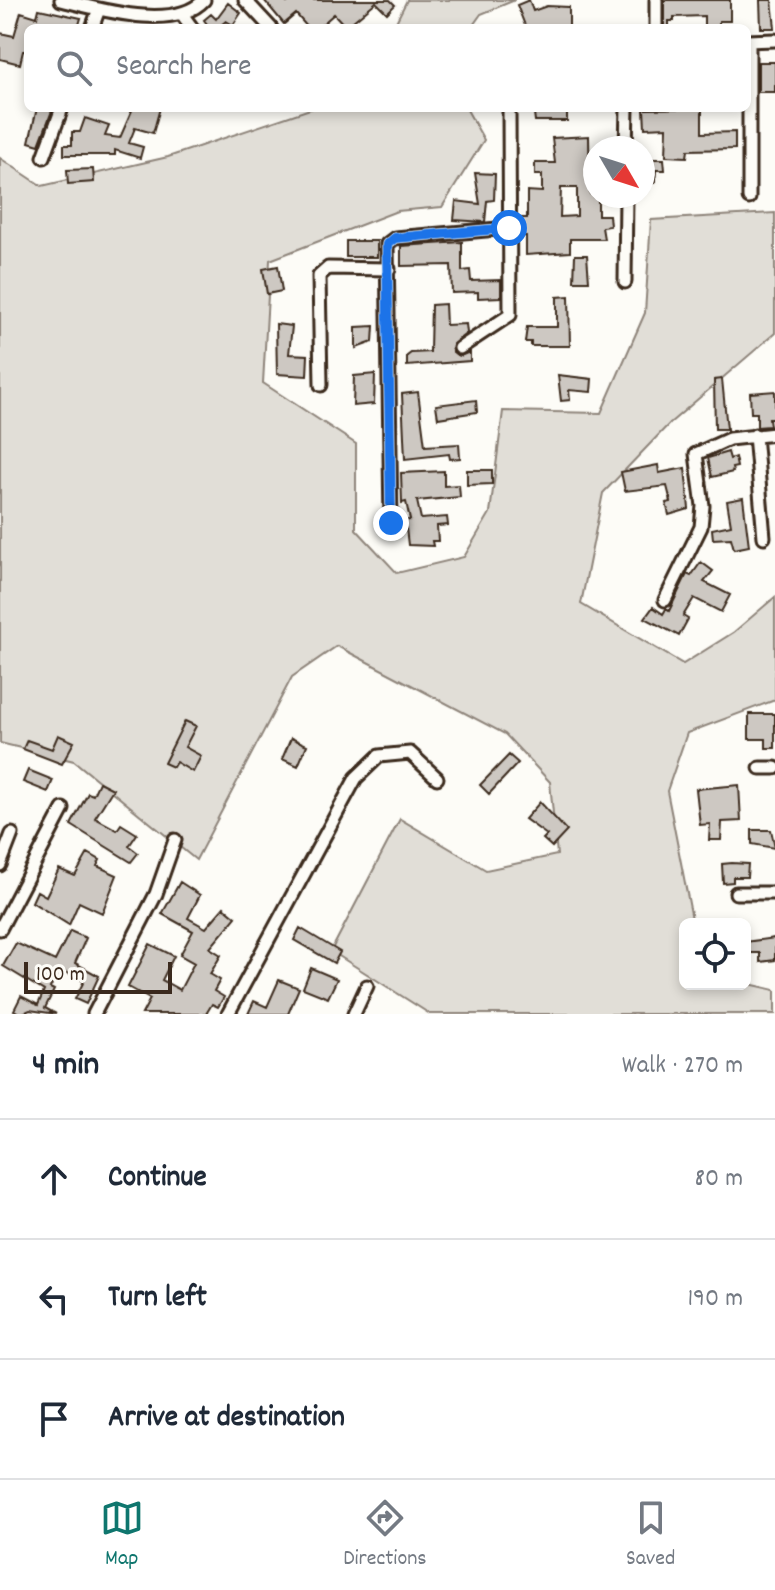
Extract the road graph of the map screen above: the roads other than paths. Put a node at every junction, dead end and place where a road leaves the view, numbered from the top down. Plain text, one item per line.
1 (61, 0) edge
2 (204, 0) edge
3 (245, 0) edge
4 (656, 0) edge
5 (99, 9) junction
6 (182, 14) junction
7 (93, 24) edge
8 (189, 24) edge
9 (267, 24) edge
10 (656, 24) edge
11 (775, 40) edge
12 (751, 41) edge
13 (61, 112) edge
14 (509, 112) edge
15 (627, 112) edge
16 (748, 112) edge
17 (626, 136) edge
18 (44, 157) dead end
19 (749, 198) dead end
20 (626, 208) edge
21 (509, 228) junction
22 (389, 269) junction
23 (625, 282) dead end
24 (460, 348) dead end
25 (321, 385) dead end
26 (775, 434) edge
27 (755, 435) junction
28 (391, 523) dead end
29 (764, 537) dead end
30 (665, 600) dead end
31 (760, 768) dead end
32 (775, 768) edge
33 (437, 778) dead end
34 (63, 809) dead end
35 (12, 834) dead end
36 (175, 840) dead end
37 (0, 865) edge
38 (736, 893) dead end
39 (775, 893) edge
40 (0, 929) edge
41 (367, 986) dead end
42 (94, 1014) edge
43 (228, 1014) edge
44 (354, 1014) edge

1 - 5 street
2 - 6 street
3 - 9 street
4 - 10 street
5 - 6 street
5 - 7 street
6 - 8 street
11 - 12 street
13 - 18 street
14 - 21 street
15 - 17 street
16 - 19 street
20 - 23 street
21 - 22 street
21 - 24 street
22 - 25 street
22 - 28 street
26 - 27 street
27 - 29 street
27 - 30 street
31 - 32 street
33 - 43 street
34 - 40 street
35 - 37 street
36 - 42 street
38 - 39 street
41 - 44 street

